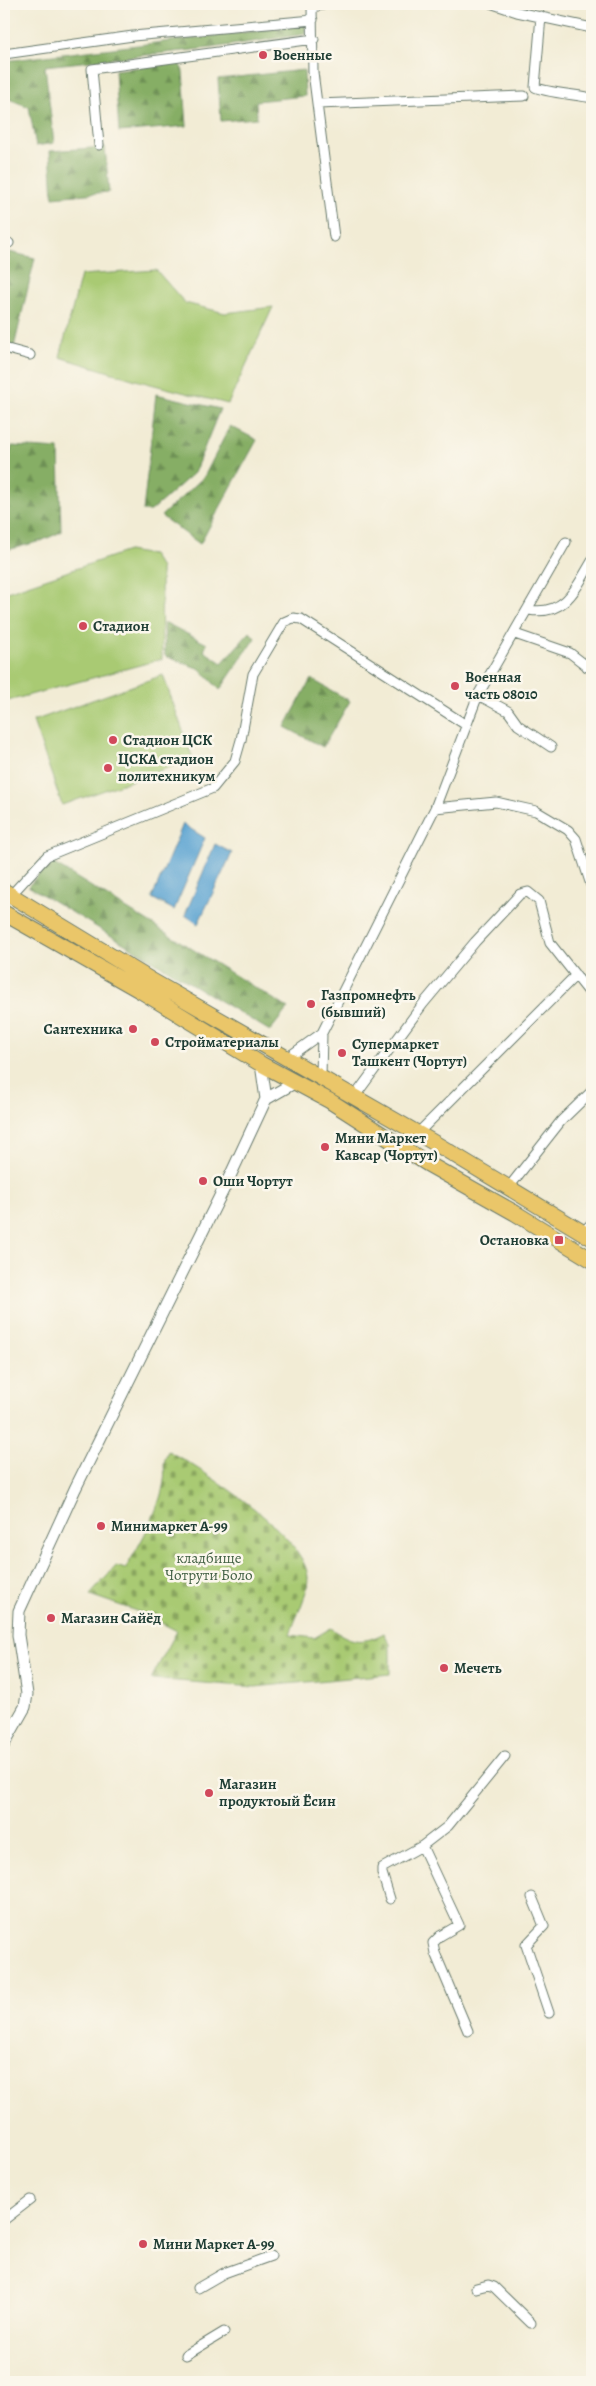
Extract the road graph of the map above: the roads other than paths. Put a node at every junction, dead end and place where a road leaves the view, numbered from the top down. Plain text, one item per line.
1 (327, 4) edge
2 (493, 4) edge
3 (312, 5) edge
4 (541, 16) junction
5 (312, 20) junction
6 (592, 28) edge
7 (314, 39) junction
8 (4, 54) edge
9 (524, 96) dead end
10 (592, 98) edge
11 (318, 104) junction
12 (99, 145) dead end
13 (334, 237) dead end
14 (4, 348) edge
15 (30, 355) dead end
16 (566, 542) dead end
17 (592, 561) edge
18 (529, 610) junction
19 (515, 634) junction
20 (592, 656) edge
21 (590, 668) edge
22 (478, 695) junction
23 (466, 725) junction
24 (552, 747) dead end
25 (435, 808) junction
26 (592, 888) edge
27 (7, 893) edge
28 (4, 912) edge
29 (576, 974) junction
30 (145, 985) junction
31 (592, 996) edge
32 (322, 1033) junction
33 (287, 1058) junction
34 (261, 1064) junction
35 (321, 1077) junction
36 (294, 1083) junction
37 (592, 1091) edge
38 (355, 1096) junction
39 (266, 1099) junction
40 (418, 1133) junction
41 (438, 1145) junction
42 (428, 1164) junction
43 (509, 1187) junction
44 (589, 1231) edge
45 (592, 1260) edge
46 (4, 1744) edge
47 (505, 1756) dead end
48 (422, 1846) junction
49 (532, 1897) dead end
50 (390, 1899) dead end
51 (549, 2013) dead end
52 (468, 2030) dead end
53 (30, 2200) dead end
54 (4, 2220) edge
55 (271, 2256) dead end
56 (198, 2288) dead end
57 (476, 2288) dead end
58 (531, 2323) dead end
59 (224, 2332) dead end
60 (186, 2355) dead end

1 - 3 street
2 - 4 street
3 - 5 street
4 - 6 street
4 - 10 street
5 - 7 street
5 - 8 street
7 - 11 street
7 - 12 street
9 - 11 street
11 - 13 street
14 - 15 street
16 - 18 street
17 - 18 street
18 - 19 street
19 - 21 street
19 - 22 street
20 - 21 street
22 - 23 street
22 - 24 street
23 - 25 street
23 - 27 street
25 - 26 street
25 - 32 street
27 - 30 main road
28 - 30 main road
29 - 31 street
29 - 38 street
29 - 40 street
30 - 33 main road
30 - 34 main road
32 - 33 street
32 - 35 street
33 - 35 main road
34 - 36 main road
34 - 39 street
35 - 38 main road
36 - 39 street
36 - 42 main road
37 - 43 street
38 - 40 main road
39 - 46 street
40 - 41 main road
41 - 42 main road
41 - 43 main road
42 - 45 main road
43 - 44 main road
47 - 48 street
48 - 50 street
48 - 52 street
49 - 51 street
53 - 54 street
55 - 56 street
57 - 58 street
59 - 60 street

